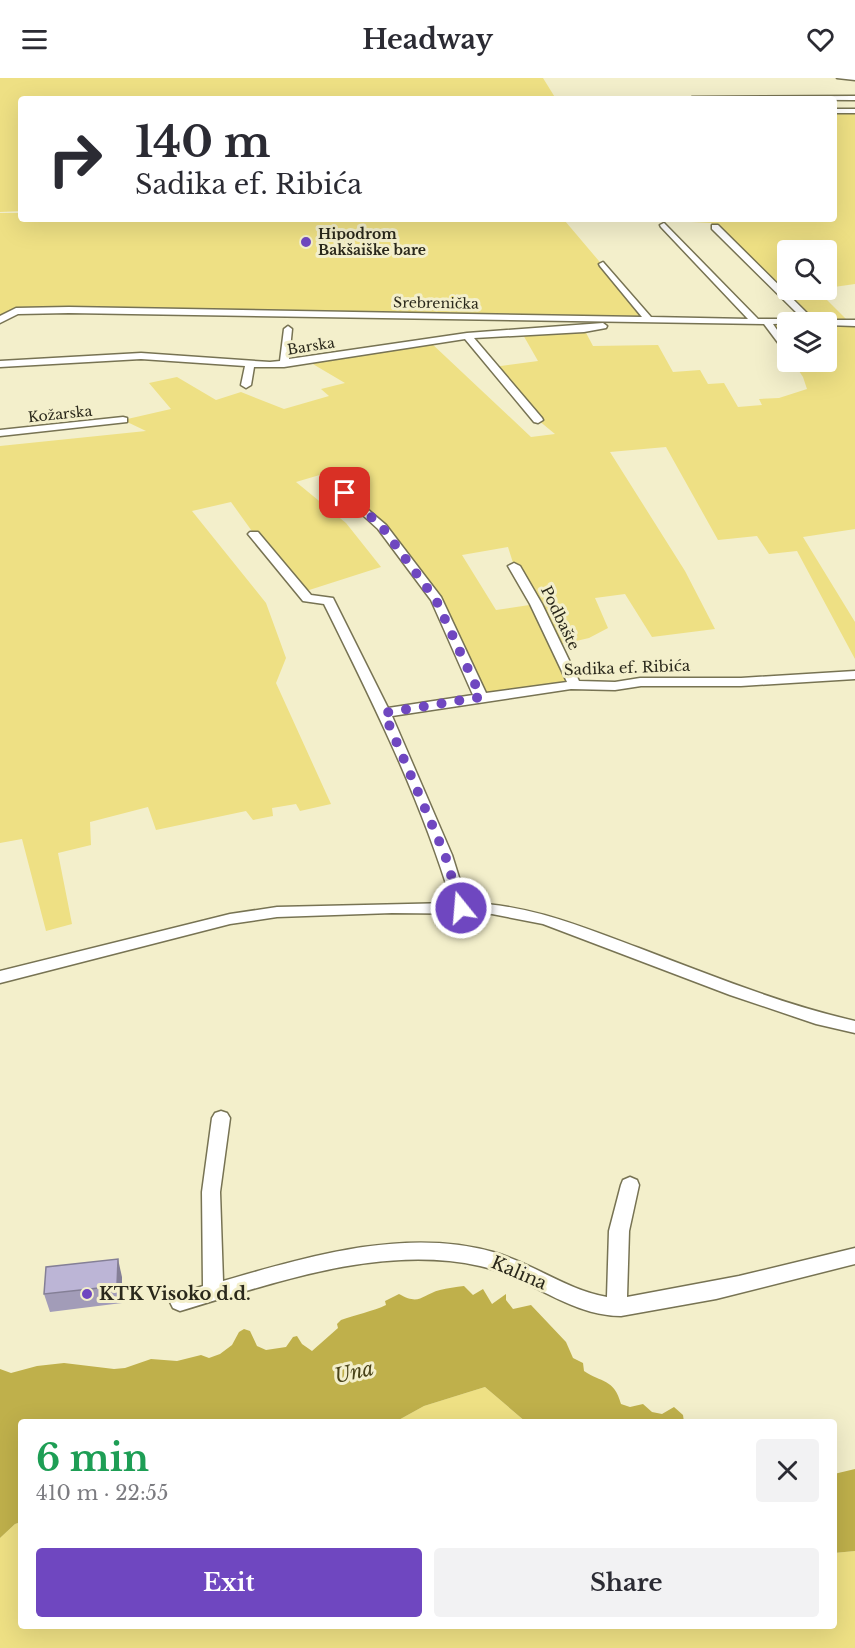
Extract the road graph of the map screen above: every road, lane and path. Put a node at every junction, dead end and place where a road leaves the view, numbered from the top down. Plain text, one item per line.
1 (840, 78) edge
2 (855, 78) edge
3 (837, 98) edge
4 (855, 98) edge
5 (837, 111) edge
6 (855, 111) edge
7 (664, 225) dead end
8 (715, 227) dead end
9 (603, 264) dead end
10 (801, 312) edge
11 (623, 319) junction
12 (0, 320) edge
13 (650, 320) junction
14 (754, 321) junction
15 (766, 321) junction
16 (777, 321) edge
17 (837, 323) edge
18 (855, 323) edge
19 (288, 328) dead end
20 (467, 336) junction
21 (777, 337) edge
22 (0, 364) edge
23 (284, 364) junction
24 (250, 365) junction
25 (246, 385) dead end
26 (123, 420) dead end
27 (538, 420) dead end
28 (0, 433) edge
29 (345, 493) dead end
30 (254, 534) dead end
31 (514, 566) dead end
32 (855, 675) edge
33 (575, 685) junction
34 (481, 697) junction
35 (384, 713) junction
36 (461, 908) junction
37 (0, 977) edge
38 (855, 1027) edge
39 (221, 1118) dead end
40 (630, 1185) dead end
41 (855, 1256) edge
42 (213, 1293) junction
43 (180, 1302) dead end
44 (617, 1306) junction

1 - 2 street
3 - 4 street
5 - 6 street
7 - 14 street
8 - 10 street
9 - 13 street
11 - 12 street, Srebrenička
11 - 13 street, Srebrenička
11 - 20 street, Barska
13 - 14 street, Srebrenička
14 - 15 street, Srebrenička
15 - 16 street, Srebrenička
15 - 21 street
17 - 18 street, Srebrenička
19 - 23 street
20 - 23 street, Barska
20 - 27 street
22 - 24 street, Barska
23 - 24 street, Barska
24 - 25 street
26 - 28 street, Kožarska
29 - 34 street
30 - 35 street
31 - 33 street, Podbašte
32 - 33 street, Sadika ef. Ribića
33 - 34 street, Sadika ef. Ribića
34 - 35 street, Sadika ef. Ribića
35 - 36 street
36 - 37 street
36 - 38 street
39 - 42 street
40 - 44 street
41 - 44 street, Kalina
42 - 43 street, Kalina
42 - 44 street, Kalina

